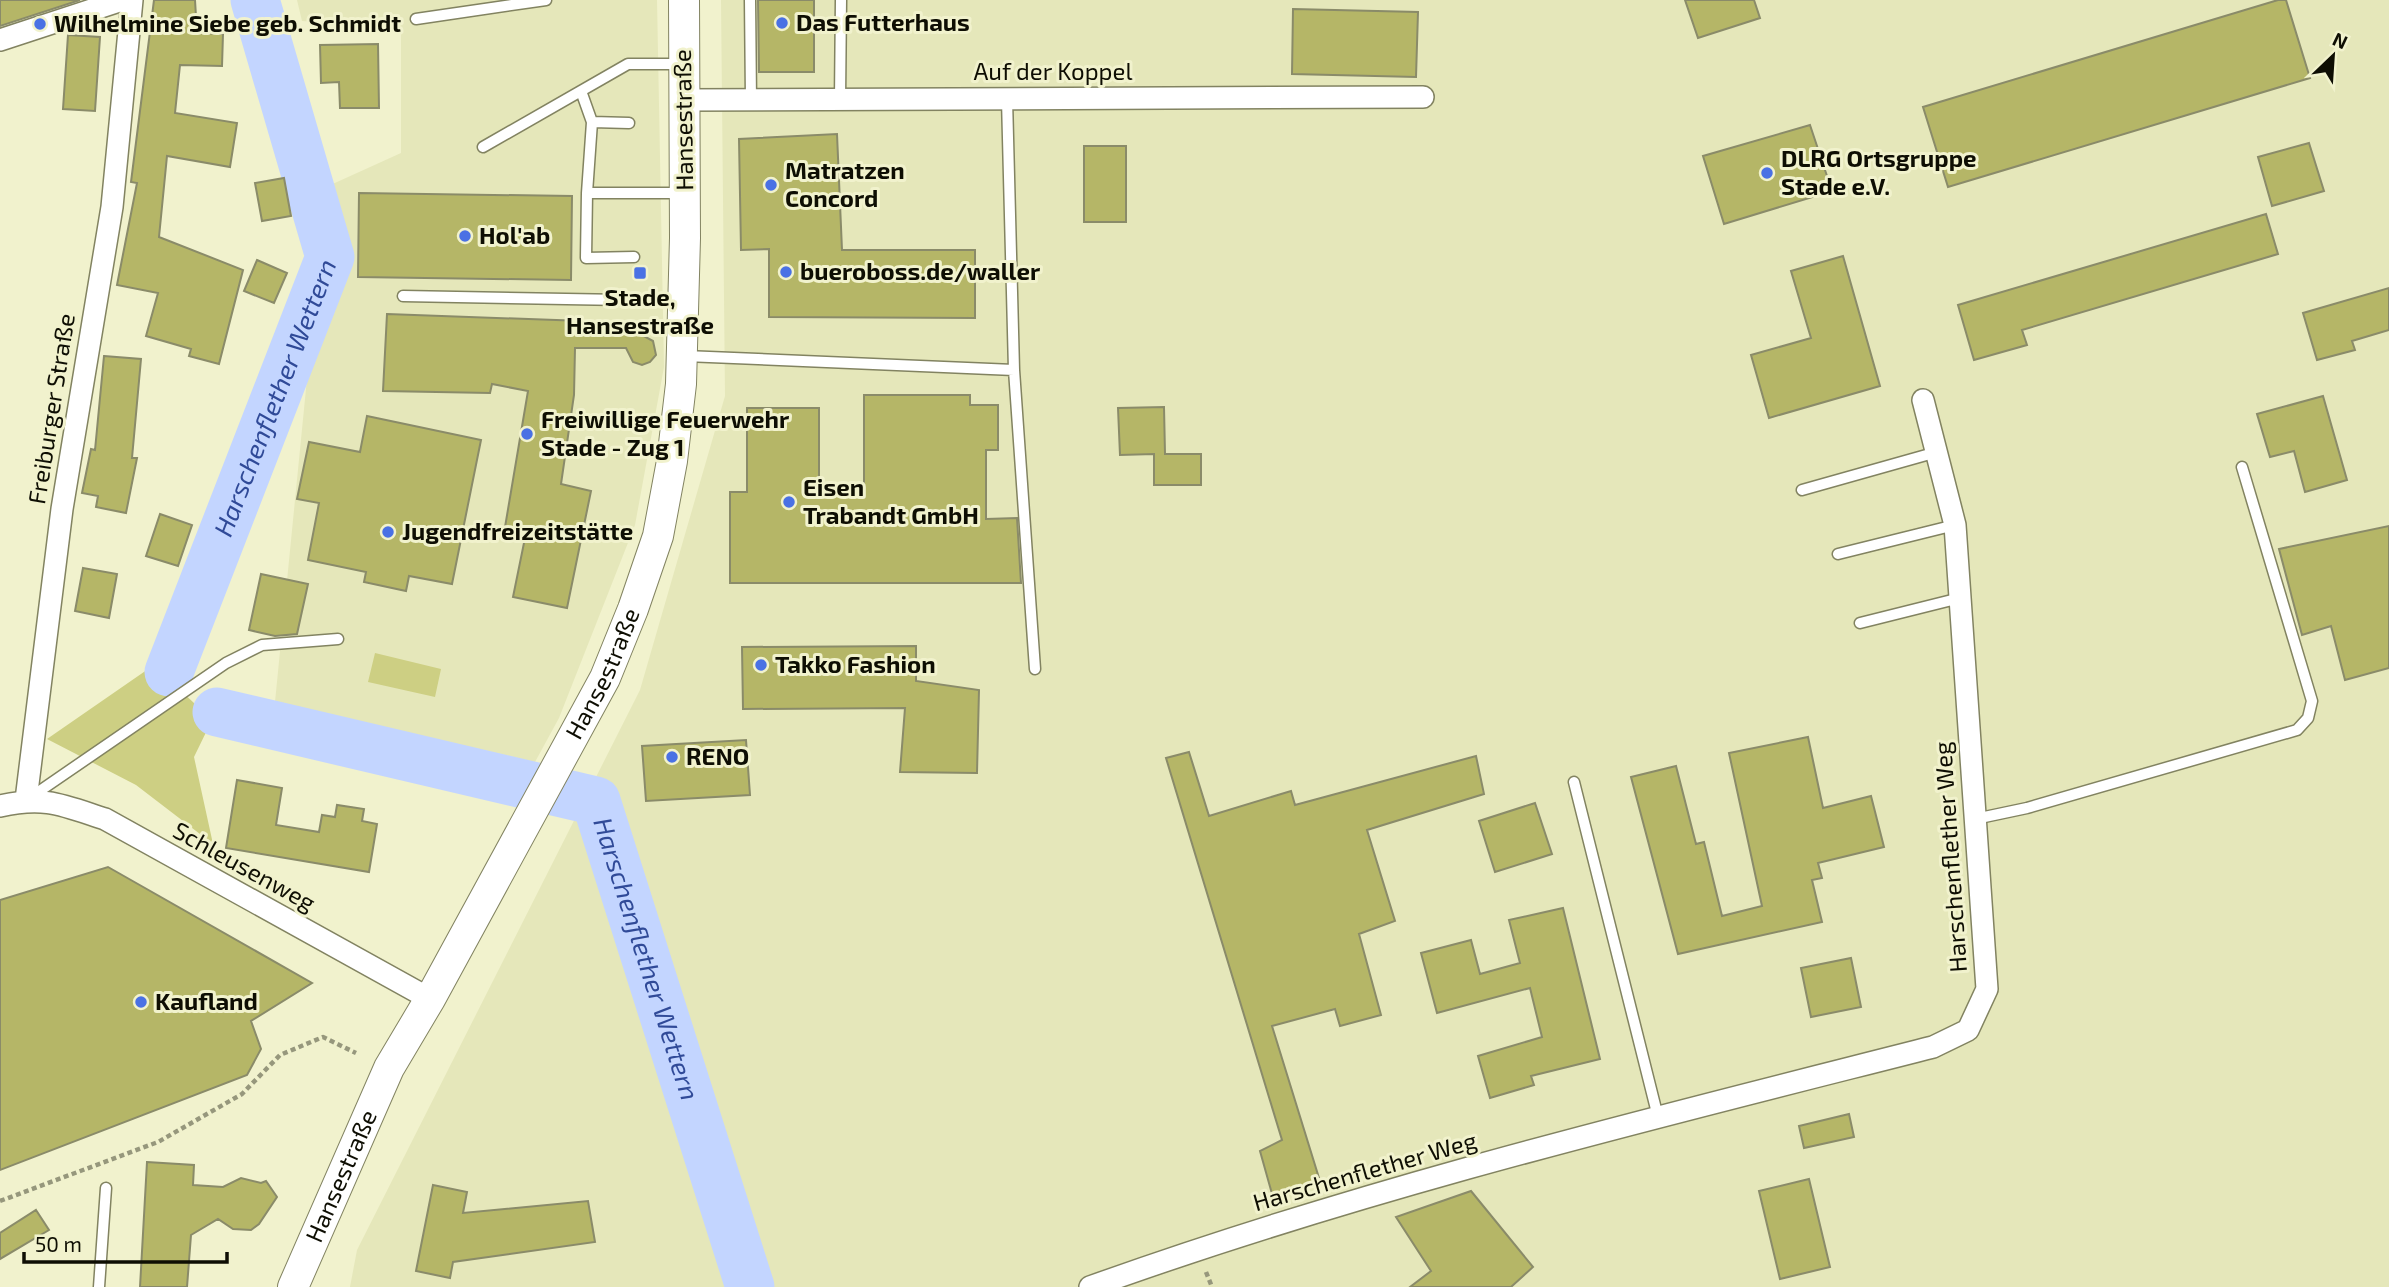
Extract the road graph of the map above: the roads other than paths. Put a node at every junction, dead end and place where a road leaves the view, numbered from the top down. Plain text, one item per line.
1 (122, 0) edge
2 (132, 0) edge
3 (546, 0) edge
4 (684, 0) edge
5 (750, 0) edge
6 (841, 0) edge
7 (416, 19) dead end
8 (0, 40) edge
9 (683, 64) junction
10 (581, 90) junction
11 (1423, 97) dead end
12 (840, 99) junction
13 (1007, 99) junction
14 (683, 100) junction
15 (751, 100) junction
16 (592, 122) junction
17 (629, 123) dead end
18 (483, 147) dead end
19 (685, 192) junction
20 (587, 193) junction
21 (635, 257) dead end
22 (403, 296) dead end
23 (684, 302) junction
24 (682, 356) junction
25 (1014, 370) junction
26 (1923, 400) dead end
27 (1937, 453) junction
28 (2242, 467) dead end
29 (1802, 490) dead end
30 (1955, 525) junction
31 (1838, 554) dead end
32 (1960, 598) junction
33 (1860, 623) dead end
34 (338, 639) dead end
35 (1035, 669) dead end
36 (1574, 782) dead end
37 (26, 800) junction
38 (0, 806) edge
39 (1975, 819) junction
40 (430, 999) junction
41 (1658, 1117) junction
42 (106, 1188) dead end
43 (99, 1287) edge
44 (293, 1287) edge
45 (1090, 1287) edge

1 - 8 street
2 - 37 street, Freiburger Straße
3 - 7 lane
4 - 9 main road, Hansestraße
5 - 15 lane
6 - 12 lane
9 - 10 lane
9 - 14 main road, Hansestraße
10 - 16 lane
10 - 18 lane
11 - 13 street, Auf der Koppel
12 - 13 street, Auf der Koppel
12 - 15 street, Auf der Koppel
13 - 25 lane
14 - 15 street, Auf der Koppel
14 - 19 main road, Hansestraße
16 - 17 lane
16 - 20 lane
19 - 20 lane
19 - 23 main road, Hansestraße
20 - 21 lane
22 - 23 lane
23 - 24 main road, Hansestraße
24 - 25 lane
24 - 40 main road, Hansestraße
25 - 35 lane
26 - 27 street, Harschenflether Weg
27 - 29 lane
27 - 30 street, Harschenflether Weg
28 - 39 lane
30 - 31 lane
30 - 32 street, Harschenflether Weg
32 - 33 lane
32 - 39 street, Harschenflether Weg
34 - 37 lane
36 - 41 lane
37 - 38 street
37 - 40 street, Schleusenweg
39 - 41 street, Harschenflether Weg
40 - 44 main road, Hansestraße
41 - 45 street, Harschenflether Weg
42 - 43 lane

